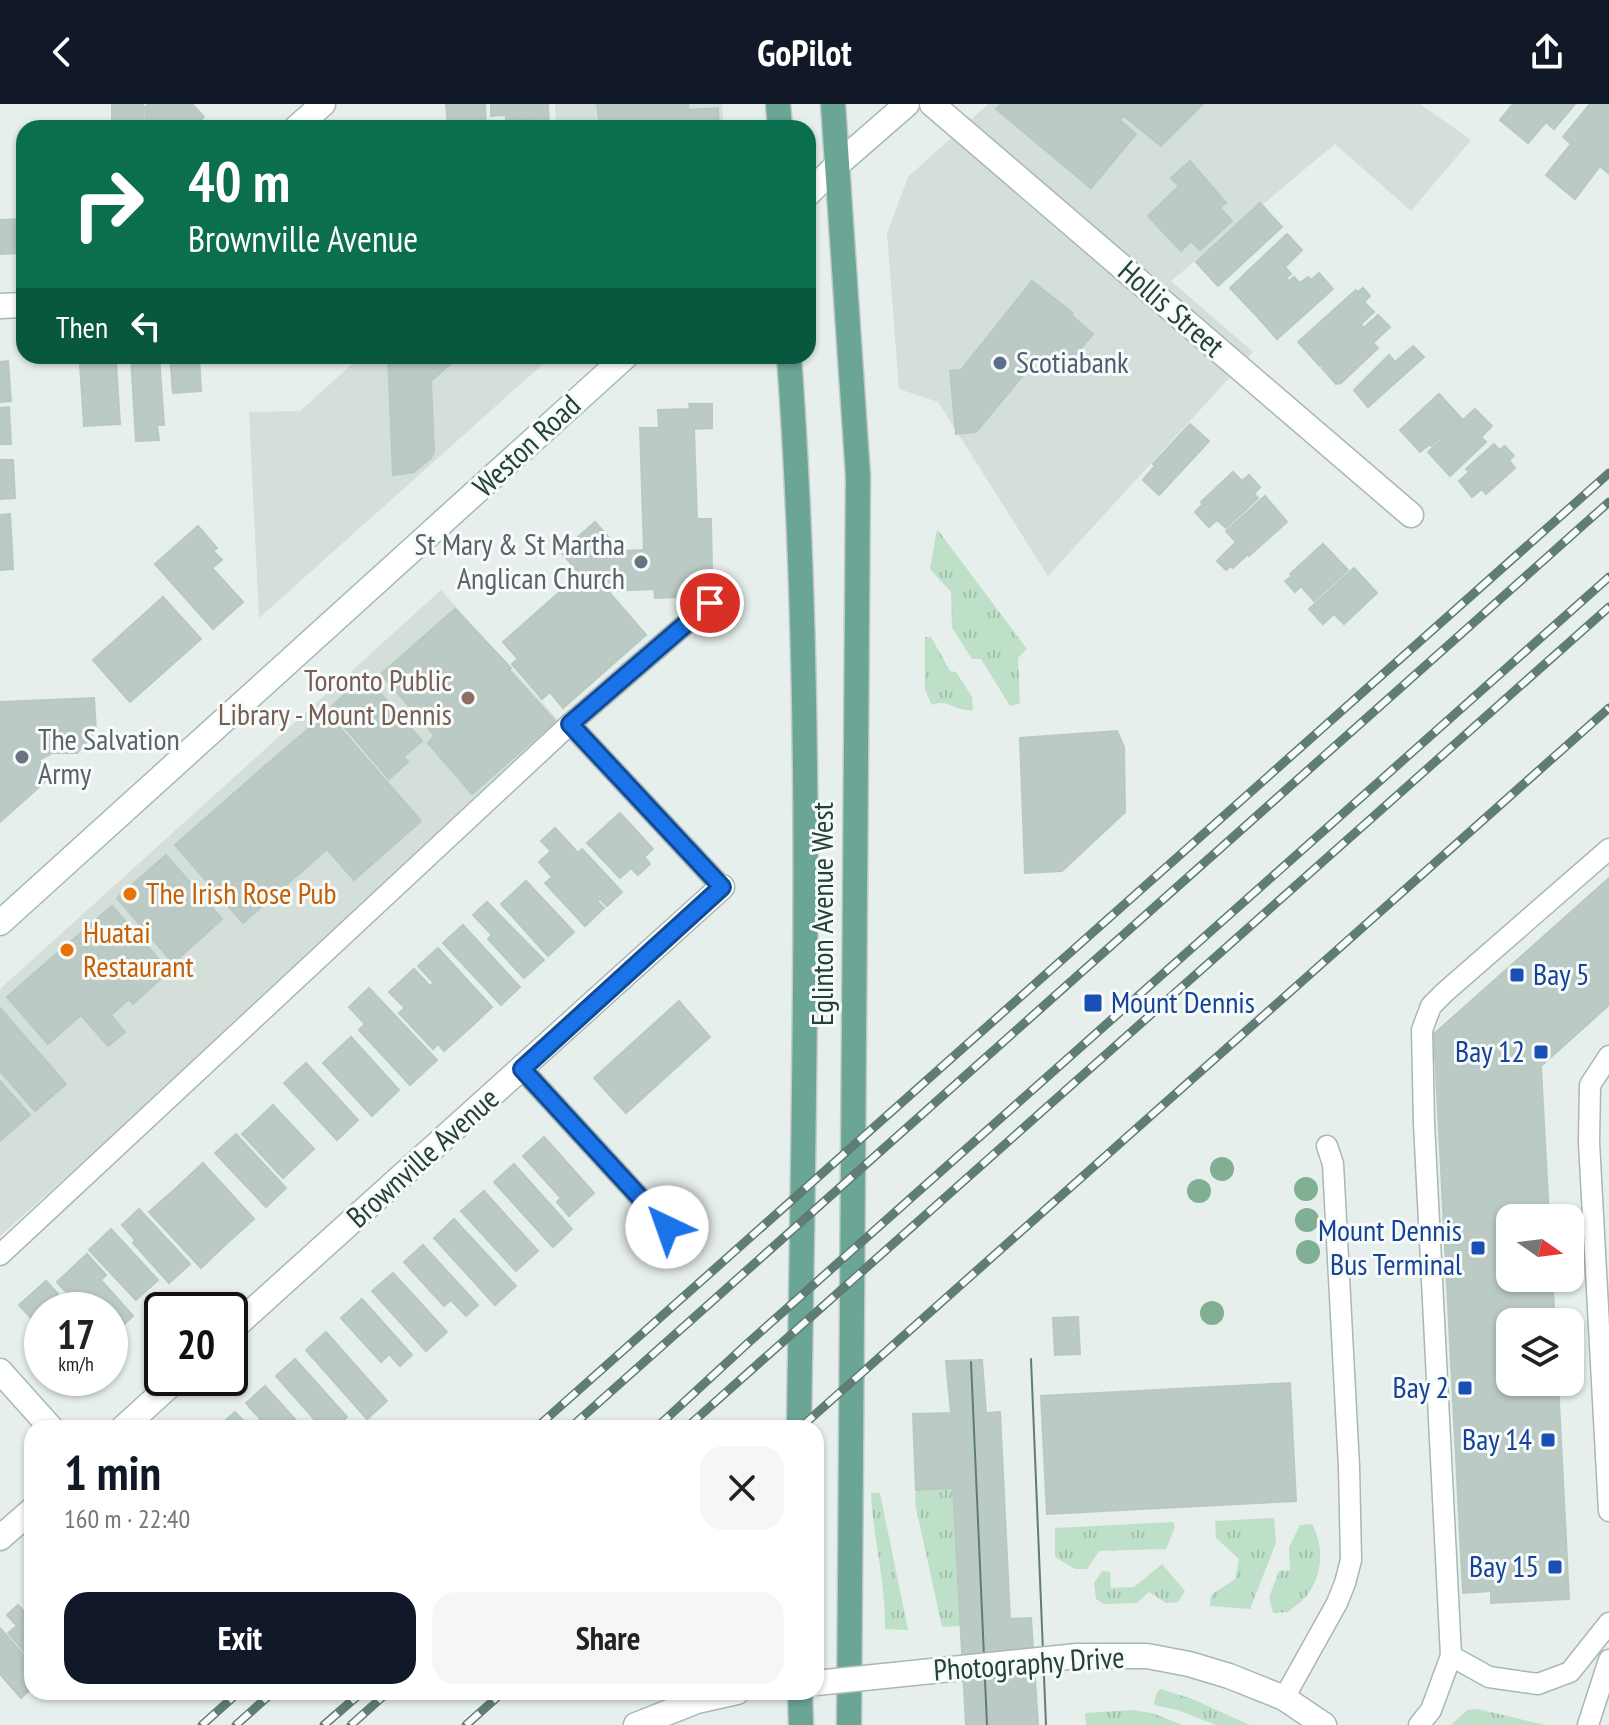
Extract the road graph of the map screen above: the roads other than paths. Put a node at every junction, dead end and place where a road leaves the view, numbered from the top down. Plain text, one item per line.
1 (323, 104) edge
2 (833, 104) edge
3 (907, 104) edge
4 (932, 104) edge
5 (305, 120) edge
6 (837, 165) junction
7 (816, 186) edge
8 (617, 364) edge
9 (790, 364) edge
10 (1411, 515) dead end
11 (710, 603) dead end
12 (570, 724) junction
13 (1609, 849) edge
14 (722, 887) joint
15 (0, 923) edge
16 (1609, 1056) edge
17 (522, 1069) junction
18 (1327, 1146) dead end
19 (667, 1227) dead end
20 (0, 1255) edge
21 (248, 1315) edge
22 (0, 1371) edge
23 (158, 1396) edge
24 (44, 1420) edge
25 (132, 1420) edge
26 (799, 1420) edge
27 (1609, 1511) edge
28 (24, 1517) edge
29 (0, 1538) edge
30 (1609, 1623) edge
31 (1451, 1656) junction
32 (1609, 1660) edge
33 (824, 1682) edge
34 (1284, 1698) junction
35 (701, 1700) edge
36 (800, 1700) edge
37 (636, 1725) edge
38 (801, 1725) edge
39 (849, 1725) edge
40 (1324, 1725) edge
41 (1419, 1725) edge
42 (1588, 1725) edge

1 - 5 street
2 - 6 main road, Eglinton Avenue West
3 - 6 street
4 - 10 street, Hollis Street
6 - 7 street
6 - 39 main road, Eglinton Avenue West
8 - 15 street, Weston Road
9 - 26 main road, Eglinton Avenue West
11 - 12 lane
12 - 14 lane
12 - 20 lane
13 - 31 lane
14 - 17 street, Brownville Avenue
16 - 27 lane
17 - 19 lane
17 - 21 street, Brownville Avenue
18 - 34 lane
22 - 24 street
23 - 25 street
28 - 29 street
30 - 31 lane
31 - 41 lane
32 - 42 lane
33 - 34 street, Photography Drive, bridge
34 - 40 street, Photography Drive
35 - 37 street
36 - 38 main road

